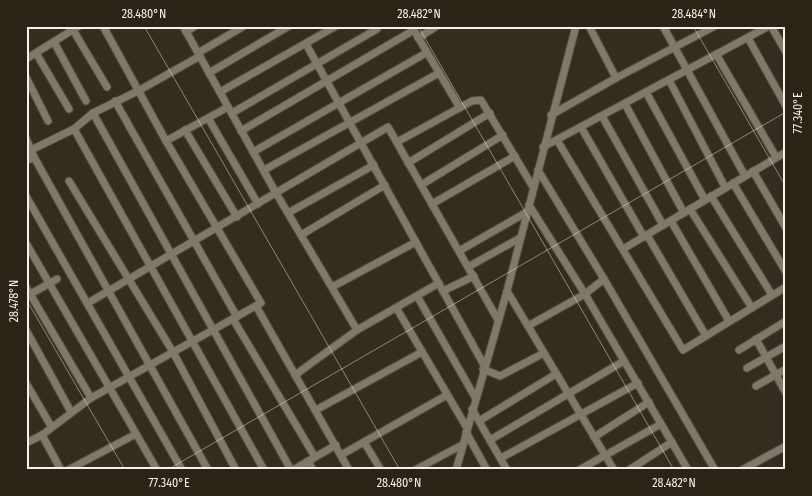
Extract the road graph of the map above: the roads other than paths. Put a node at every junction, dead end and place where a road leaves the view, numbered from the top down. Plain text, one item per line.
1 (103, 26) edge
2 (195, 26) edge
3 (244, 26) edge
4 (289, 26) edge
5 (336, 26) edge
6 (437, 26) edge
7 (576, 26) edge
8 (589, 26) edge
9 (663, 26) edge
10 (715, 26) edge
11 (770, 26) edge
12 (76, 28) edge
13 (413, 28) edge
14 (185, 29) edge
15 (377, 29) dead end
16 (418, 38) junction
17 (748, 38) junction
18 (54, 42) junction
19 (306, 44) junction
20 (675, 47) junction
21 (426, 52) junction
22 (786, 52) edge
23 (36, 53) junction
24 (199, 54) junction
25 (716, 54) junction
26 (26, 59) edge
27 (317, 63) junction
28 (688, 70) junction
29 (439, 72) junction
30 (209, 73) junction
31 (26, 77) edge
32 (616, 78) junction
33 (669, 80) junction
34 (328, 82) junction
35 (107, 87) dead end
36 (138, 91) junction
37 (220, 92) junction
38 (646, 92) junction
39 (86, 101) dead end
40 (115, 101) junction
41 (339, 102) junction
42 (625, 104) junction
43 (786, 106) edge
44 (460, 108) junction
45 (69, 109) dead end
46 (230, 110) junction
47 (93, 113) junction
48 (490, 113) junction
49 (551, 116) junction
50 (602, 116) junction
51 (208, 118) junction
52 (48, 121) dead end
53 (350, 122) junction
54 (581, 127) junction
55 (74, 129) junction
56 (185, 130) junction
57 (241, 130) junction
58 (503, 135) junction
59 (26, 138) edge
60 (558, 140) junction
61 (166, 141) junction
62 (397, 142) junction
63 (362, 143) junction
64 (543, 147) junction
65 (253, 152) junction
66 (786, 152) edge
67 (32, 154) junction
68 (515, 156) junction
69 (776, 158) junction
70 (26, 161) edge
71 (408, 163) junction
72 (374, 165) junction
73 (264, 170) junction
74 (538, 170) junction
75 (752, 171) junction
76 (745, 176) junction
77 (70, 180) dead end
78 (733, 183) junction
79 (421, 184) junction
80 (385, 185) junction
81 (533, 187) junction
82 (725, 187) junction
83 (276, 193) junction
84 (26, 196) edge
85 (708, 198) junction
86 (258, 204) junction
87 (432, 204) junction
88 (528, 208) junction
89 (687, 210) junction
90 (288, 213) junction
91 (237, 217) junction
92 (670, 221) junction
93 (663, 225) junction
94 (218, 228) junction
95 (786, 228) edge
96 (301, 235) junction
97 (645, 236) junction
98 (520, 238) junction
99 (194, 240) junction
100 (416, 242) junction
101 (26, 243) edge
102 (623, 250) junction
103 (459, 251) junction
104 (171, 254) junction
105 (149, 267) junction
106 (468, 267) junction
107 (786, 272) edge
108 (474, 276) junction
109 (56, 279) dead end
110 (129, 279) junction
111 (604, 279) junction
112 (439, 282) junction
113 (49, 283) junction
114 (26, 287) edge
115 (786, 287) edge
116 (332, 288) junction
117 (109, 291) junction
118 (443, 291) junction
119 (507, 291) junction
120 (585, 294) junction
121 (28, 295) edge
122 (417, 296) junction
123 (772, 296) junction
124 (88, 303) junction
125 (256, 306) junction
126 (752, 308) junction
127 (397, 309) junction
128 (235, 318) junction
129 (498, 320) junction
130 (786, 320) edge
131 (729, 321) junction
132 (528, 326) junction
133 (214, 329) junction
134 (26, 330) edge
135 (357, 330) junction
136 (706, 336) junction
137 (756, 339) junction
138 (193, 341) junction
139 (786, 346) edge
140 (739, 350) dead end
141 (173, 352) junction
142 (422, 352) junction
143 (544, 353) junction
144 (766, 358) junction
145 (624, 361) junction
146 (151, 365) junction
147 (484, 367) junction
148 (747, 368) dead end
149 (786, 370) edge
150 (556, 374) junction
151 (295, 375) junction
152 (776, 375) junction
153 (130, 376) junction
154 (26, 383) edge
155 (638, 383) junction
156 (756, 386) dead end
157 (109, 388) junction
158 (786, 393) edge
159 (447, 394) junction
160 (569, 395) junction
161 (476, 397) junction
162 (92, 398) junction
163 (648, 402) junction
164 (472, 409) junction
165 (316, 410) junction
166 (71, 412) junction
167 (582, 416) junction
168 (479, 421) junction
169 (661, 424) junction
170 (51, 426) junction
171 (466, 430) junction
172 (26, 434) edge
173 (136, 434) junction
174 (42, 435) junction
175 (594, 437) junction
176 (490, 440) junction
177 (28, 442) edge
178 (364, 442) junction
179 (672, 442) junction
180 (336, 445) junction
181 (462, 445) junction
182 (786, 446) edge
183 (341, 455) junction
184 (605, 455) junction
185 (500, 458) junction
186 (311, 459) junction
187 (62, 470) edge
188 (68, 470) edge
189 (158, 470) edge
190 (182, 470) edge
191 (208, 470) edge
192 (236, 470) edge
193 (264, 470) edge
194 (292, 470) edge
195 (313, 470) edge
196 (349, 470) edge
197 (381, 470) edge
198 (415, 470) edge
199 (456, 470) edge
200 (487, 470) edge
201 (507, 470) edge
202 (579, 470) edge
203 (614, 470) edge
204 (629, 470) edge
205 (688, 470) edge
206 (715, 470) edge
207 (742, 470) edge

1 - 36 street
2 - 14 street
3 - 24 street
4 - 30 street
5 - 19 street
6 - 16 street
7 - 49 street
8 - 32 street
9 - 20 street
10 - 20 street
11 - 17 street
11 - 22 street
12 - 18 street
12 - 35 street
13 - 16 street
13 - 34 street
14 - 24 street
15 - 27 street
16 - 21 street
17 - 25 street
17 - 43 street
18 - 23 street
18 - 39 street
19 - 27 street
19 - 37 street
20 - 28 street
20 - 32 street
21 - 29 street
21 - 41 street
23 - 26 street
23 - 45 street
24 - 30 street
24 - 36 street
25 - 28 street
25 - 69 street
27 - 34 street
27 - 46 street
28 - 33 street
28 - 76 street
29 - 44 street
29 - 53 street
30 - 37 street
31 - 52 street
32 - 49 street
33 - 38 street
33 - 82 street
34 - 41 street
34 - 57 street
36 - 40 street
36 - 61 street
37 - 46 street
38 - 42 street
38 - 85 street
40 - 47 street
40 - 99 street
41 - 53 street
41 - 65 street
42 - 50 street
42 - 89 street
44 - 48 street
44 - 62 street
46 - 51 street
46 - 57 street
47 - 55 street
47 - 104 street
48 - 58 street
48 - 71 street
49 - 64 street
50 - 54 street
50 - 93 street
51 - 56 street
51 - 86 street
53 - 63 street
53 - 73 street
54 - 60 street
54 - 97 street
55 - 67 street
55 - 105 street
56 - 61 street
56 - 91 street
57 - 65 street
58 - 68 street
58 - 79 street
59 - 67 street
60 - 64 street
60 - 102 street
61 - 94 street
62 - 63 street
62 - 71 street
63 - 72 street
63 - 83 street
64 - 74 street
65 - 73 street
66 - 69 street
67 - 70 street
67 - 117 street
68 - 81 street
68 - 87 street
69 - 75 street
71 - 79 street
72 - 80 street
72 - 90 street
73 - 83 street
74 - 81 street
74 - 111 street
75 - 76 street
75 - 95 street
76 - 78 street
77 - 110 street
78 - 82 street
78 - 107 street
79 - 87 street
80 - 96 street
80 - 100 street
81 - 88 street
82 - 85 street
83 - 86 street
83 - 90 street
84 - 124 street
85 - 89 street
85 - 123 street
86 - 91 street
87 - 103 street
88 - 98 street
88 - 103 street
88 - 120 street
89 - 92 street
89 - 126 street
90 - 96 street
91 - 94 street
92 - 93 street
92 - 131 street
93 - 97 street
94 - 99 street
94 - 125 street
96 - 116 street
97 - 102 street
97 - 136 street
98 - 106 street
98 - 119 street
99 - 104 street
99 - 128 street
100 - 112 street
100 - 116 street
101 - 113 street
102 - 136 street
103 - 106 street
104 - 105 street
104 - 133 street
105 - 110 street
105 - 138 street
106 - 108 street
108 - 118 street
108 - 129 street
109 - 113 street
110 - 117 street
110 - 141 street
111 - 120 street
111 - 206 street
112 - 118 street
112 - 122 street
113 - 121 street
113 - 157 street
114 - 121 street
115 - 123 street
116 - 135 street
117 - 124 street
117 - 146 street
118 - 147 street
119 - 129 street
119 - 132 street
120 - 132 street
120 - 145 street
121 - 162 street
122 - 127 street
122 - 161 street
123 - 126 street
124 - 153 street
125 - 128 street
125 - 151 street
126 - 131 street
127 - 135 street
127 - 142 street
128 - 133 street
128 - 186 street
129 - 147 street
130 - 137 street
131 - 136 street
132 - 143 street
133 - 138 street
133 - 194 street
134 - 166 street
135 - 151 street
137 - 140 street
137 - 144 street
138 - 141 street
138 - 193 street
139 - 144 street
141 - 146 street
141 - 192 street
142 - 159 street
142 - 165 street
143 - 147 street
143 - 150 street
144 - 148 street
144 - 152 street
145 - 155 street
145 - 160 street
146 - 153 street
146 - 191 street
147 - 161 street
149 - 152 street
150 - 160 street
150 - 168 street
151 - 165 street
152 - 156 street
152 - 158 street
153 - 157 street
153 - 190 street
154 - 170 street
155 - 163 street
155 - 167 street
157 - 162 street
157 - 173 street
159 - 171 street
159 - 178 street
160 - 167 street
160 - 176 street
161 - 164 street
162 - 166 street
163 - 169 street
163 - 175 street
164 - 168 street
164 - 171 street
165 - 180 street
166 - 170 street
167 - 175 street
167 - 185 street
168 - 176 street
169 - 179 street
169 - 184 street
170 - 174 street
171 - 181 street
171 - 200 street
172 - 177 street
173 - 188 street
173 - 189 street
174 - 177 street
174 - 187 street
175 - 184 street
176 - 185 street
178 - 183 street
178 - 197 street
179 - 204 street
179 - 205 street
180 - 183 street
180 - 186 street
181 - 198 street
181 - 199 street
182 - 207 street
183 - 196 street
184 - 202 street
184 - 203 street
185 - 201 street
186 - 194 street
186 - 195 street

